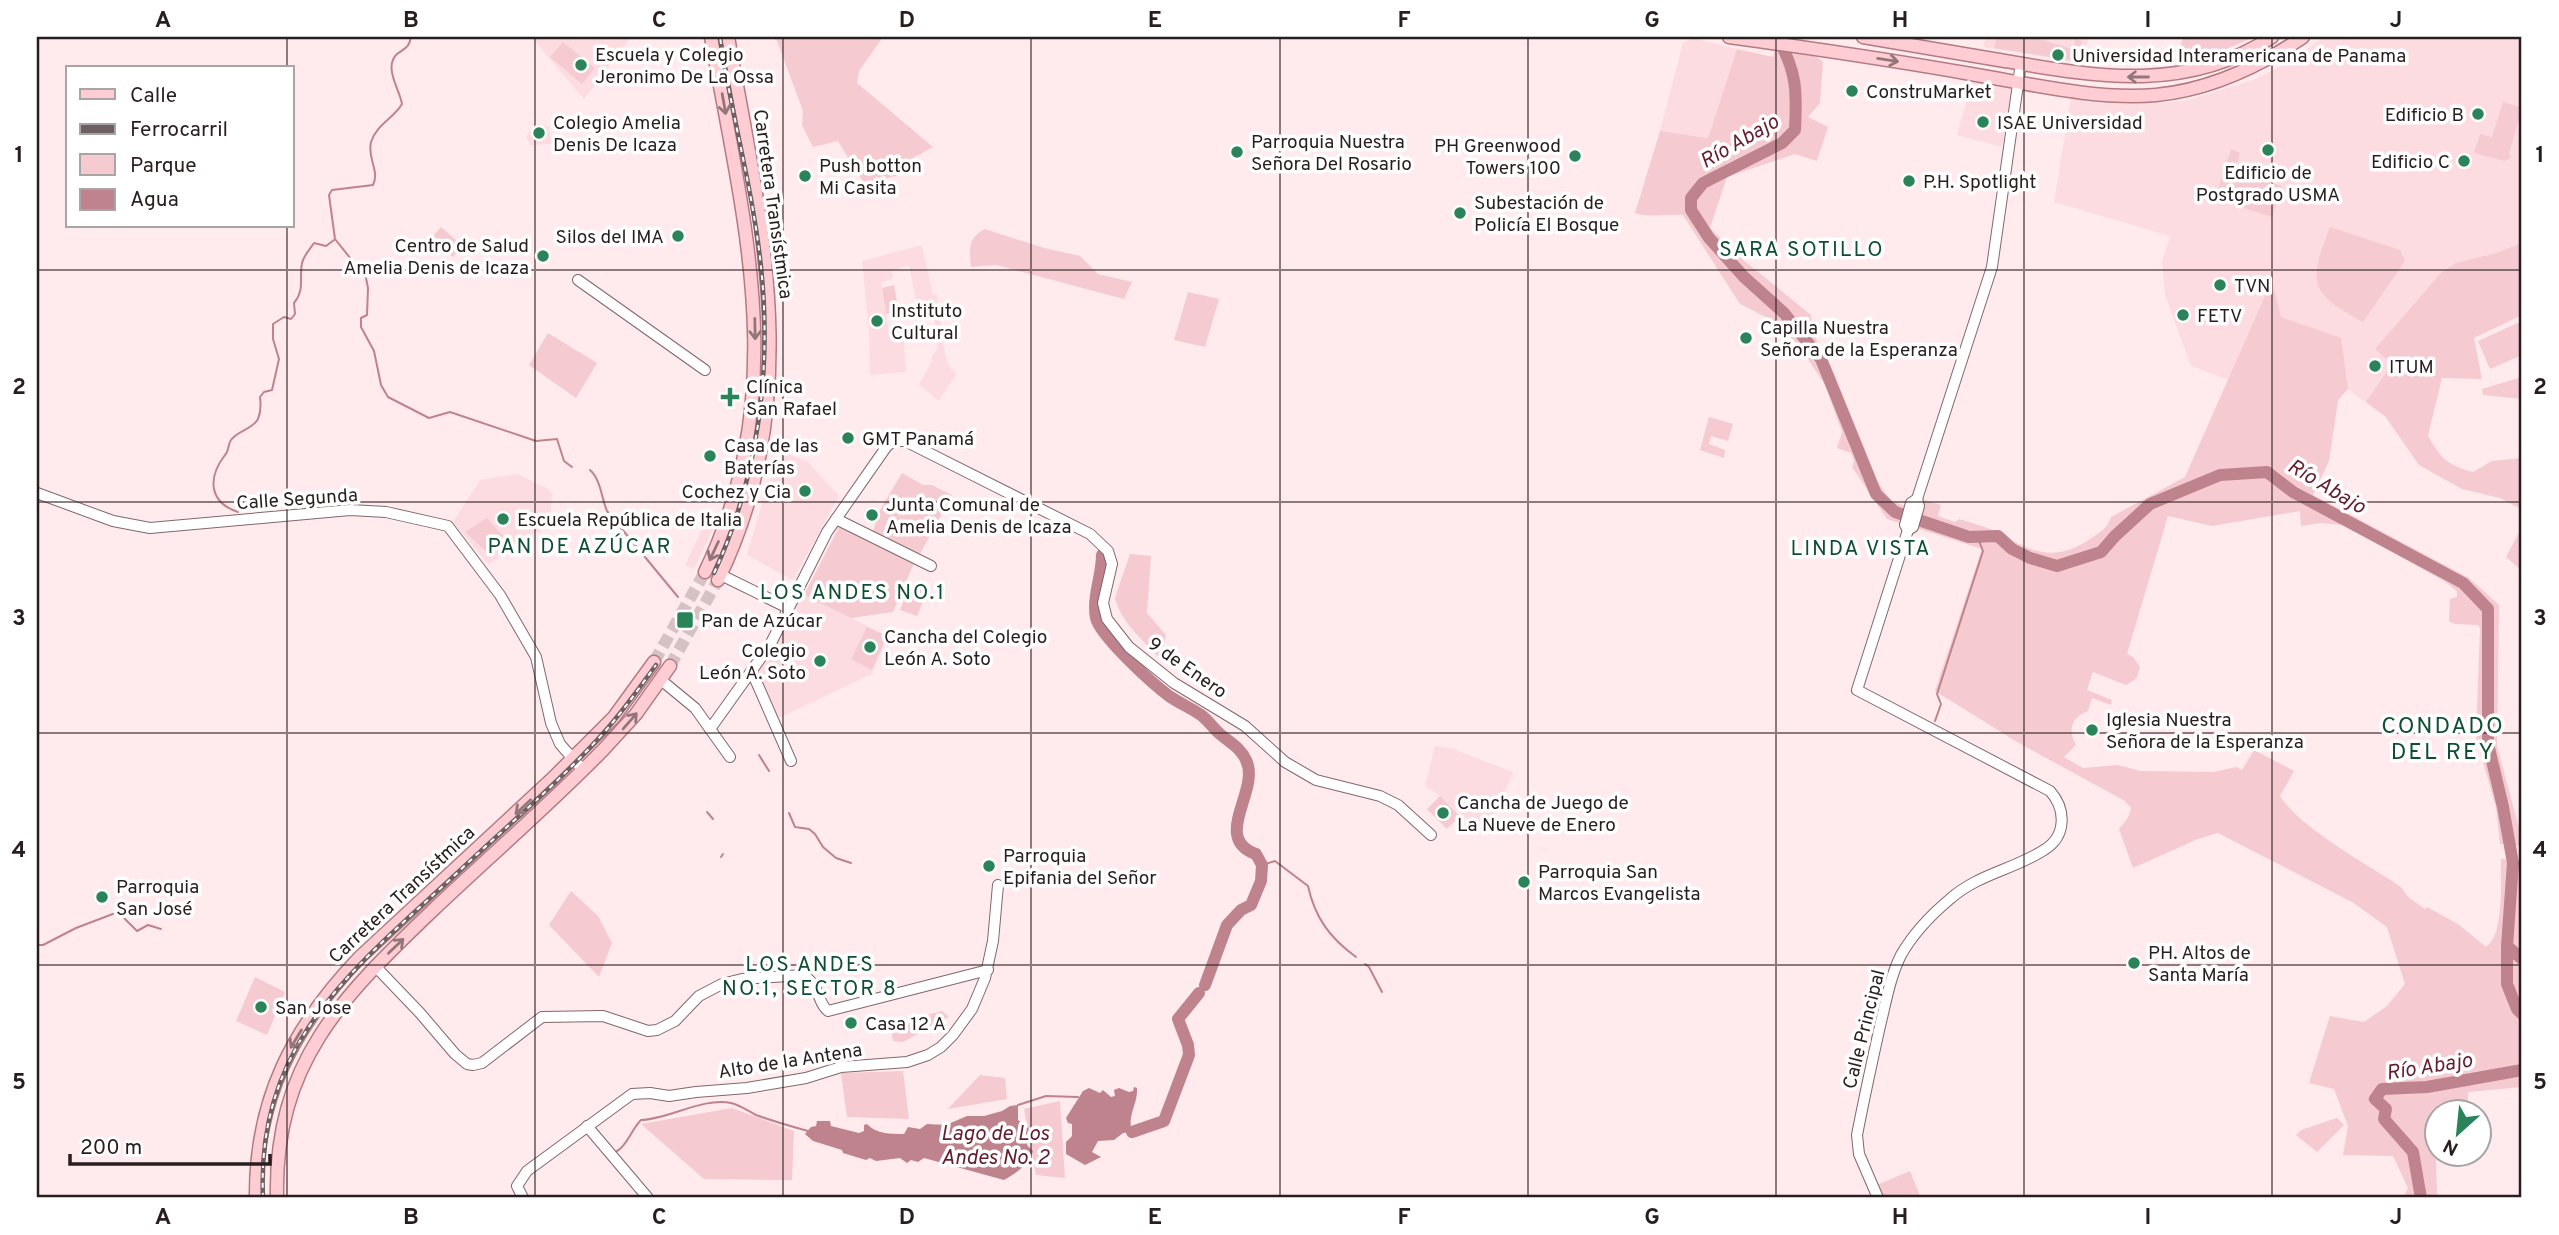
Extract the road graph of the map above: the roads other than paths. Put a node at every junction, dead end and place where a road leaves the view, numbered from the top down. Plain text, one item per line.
1 (711, 37) edge
2 (728, 37) edge
3 (1729, 37) edge
4 (1863, 37) edge
5 (2272, 37) edge
6 (2303, 37) edge
7 (2021, 63) junction
8 (2018, 82) junction
9 (578, 280) dead end
10 (705, 370) dead end
11 (37, 493) edge
12 (839, 515) junction
13 (931, 566) dead end
14 (705, 572) tunnel mouth
15 (719, 577) joint
16 (788, 608) junction
17 (654, 662) tunnel mouth
18 (670, 666) tunnel mouth
19 (752, 672) junction
20 (661, 680) junction
21 (710, 729) junction
22 (730, 757) dead end
23 (572, 760) junction
24 (791, 761) dead end
25 (583, 770) junction
26 (1431, 835) dead end
27 (998, 885) dead end
28 (375, 966) junction
29 (988, 970) junction
30 (587, 1126) junction
31 (256, 1198) edge
32 (278, 1198) edge
33 (523, 1198) edge
34 (648, 1198) edge
35 (1878, 1198) edge

1 -> 14 main road, Carretera Transístmica
2 - 15 main road, Carretera Transístmica
3 -> 8 main road
4 - 7 main road
5 -> 7 main road
6 - 8 main road
7 - 8 street
8 - 35 street, Calle Principal
9 - 10 street
11 - 23 street, Calle Segunda
12 - 13 street
12 - 16 street
12 - 26 street, 9 de Enero
15 - 16 street
16 - 19 street
17 - 23 main road, Carretera Transístmica
18 - 20 main road, Carretera Transístmica
19 - 21 street
19 - 24 street
20 - 21 street
25 -> 20 main road, Carretera Transístmica
21 - 22 street
23 - 25 street, Calle Segunda
23 -> 31 main road, Carretera Transístmica
28 -> 25 main road, Carretera Transístmica
27 - 29 street, Alto de la Antena
28 - 29 street
28 - 32 main road, Carretera Transístmica
29 - 30 street, Alto de la Antena
30 - 33 street, Alto de la Antena
30 - 34 street

